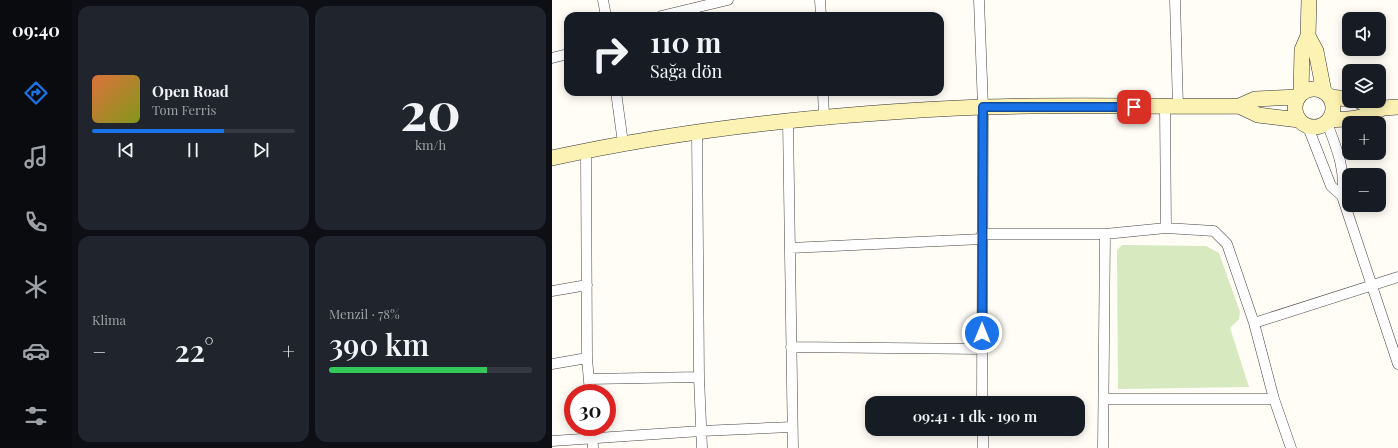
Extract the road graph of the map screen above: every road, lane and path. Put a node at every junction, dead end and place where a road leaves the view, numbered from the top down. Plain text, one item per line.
1 (614, 0) edge
2 (728, 0) edge
3 (820, 0) edge
4 (979, 0) edge
5 (1175, 0) edge
6 (1309, 0) edge
7 (604, 7) edge
8 (678, 12) edge
9 (821, 12) edge
10 (1308, 36) junction
11 (564, 55) edge
12 (552, 58) edge
13 (1327, 94) junction
14 (617, 96) edge
15 (823, 96) edge
16 (1300, 96) junction
17 (1342, 97) edge
18 (1171, 106) junction
19 (1239, 106) junction
20 (983, 107) junction
21 (1398, 107) edge
22 (1383, 108) edge
23 (1386, 108) edge
24 (824, 117) junction
25 (1328, 121) junction
26 (788, 122) junction
27 (1303, 123) junction
28 (697, 132) junction
29 (623, 143) junction
30 (586, 151) junction
31 (552, 158) edge
32 (1342, 170) edge
33 (1342, 196) edge
34 (1347, 212) edge
35 (1166, 228) junction
36 (1105, 234) junction
37 (982, 236) junction
38 (790, 248) junction
39 (1398, 277) edge
40 (587, 285) junction
41 (1372, 286) junction
42 (552, 291) edge
43 (1254, 323) junction
44 (791, 347) junction
45 (982, 349) junction
46 (587, 358) junction
47 (552, 364) edge
48 (1398, 364) edge
49 (699, 377) junction
50 (589, 378) junction
51 (589, 384) edge
52 (982, 396) edge
53 (1104, 399) junction
54 (1274, 399) junction
55 (792, 427) junction
56 (701, 431) junction
57 (983, 436) edge
58 (552, 441) edge
59 (593, 443) edge
60 (702, 448) edge
61 (793, 448) edge
62 (983, 448) edge
63 (1103, 448) edge
64 (1291, 448) edge

1 - 7 street
2 - 8 street
3 - 9 street
4 - 20 street
5 - 18 street
6 - 10 street
10 - 13 street
10 - 16 street
11 - 12 street
13 - 16 street
13 - 17 street
13 - 25 street
14 - 29 street
15 - 24 street
16 - 19 street
16 - 27 street
18 - 19 street
18 - 20 street
18 - 35 street
19 - 27 street
20 - 24 street
20 - 37 street
21 - 23 street
22 - 25 street
24 - 26 street
25 - 27 street
25 - 32 street
26 - 28 street
26 - 38 street
27 - 33 street
28 - 29 street
28 - 49 street
29 - 30 street
30 - 31 street
30 - 40 street
34 - 41 street
35 - 36 street
35 - 43 street
36 - 37 street
36 - 53 street
37 - 38 street
37 - 45 street
38 - 44 street
39 - 41 street
40 - 42 street
40 - 46 street
41 - 43 street
41 - 48 street
43 - 54 street
44 - 45 street
44 - 55 street
45 - 52 street
46 - 47 street
46 - 50 street
49 - 50 street
49 - 56 street
50 - 51 street
53 - 54 street
53 - 63 street
54 - 64 street
55 - 56 street
55 - 61 street
56 - 59 street
56 - 60 street
57 - 62 street
58 - 59 street

